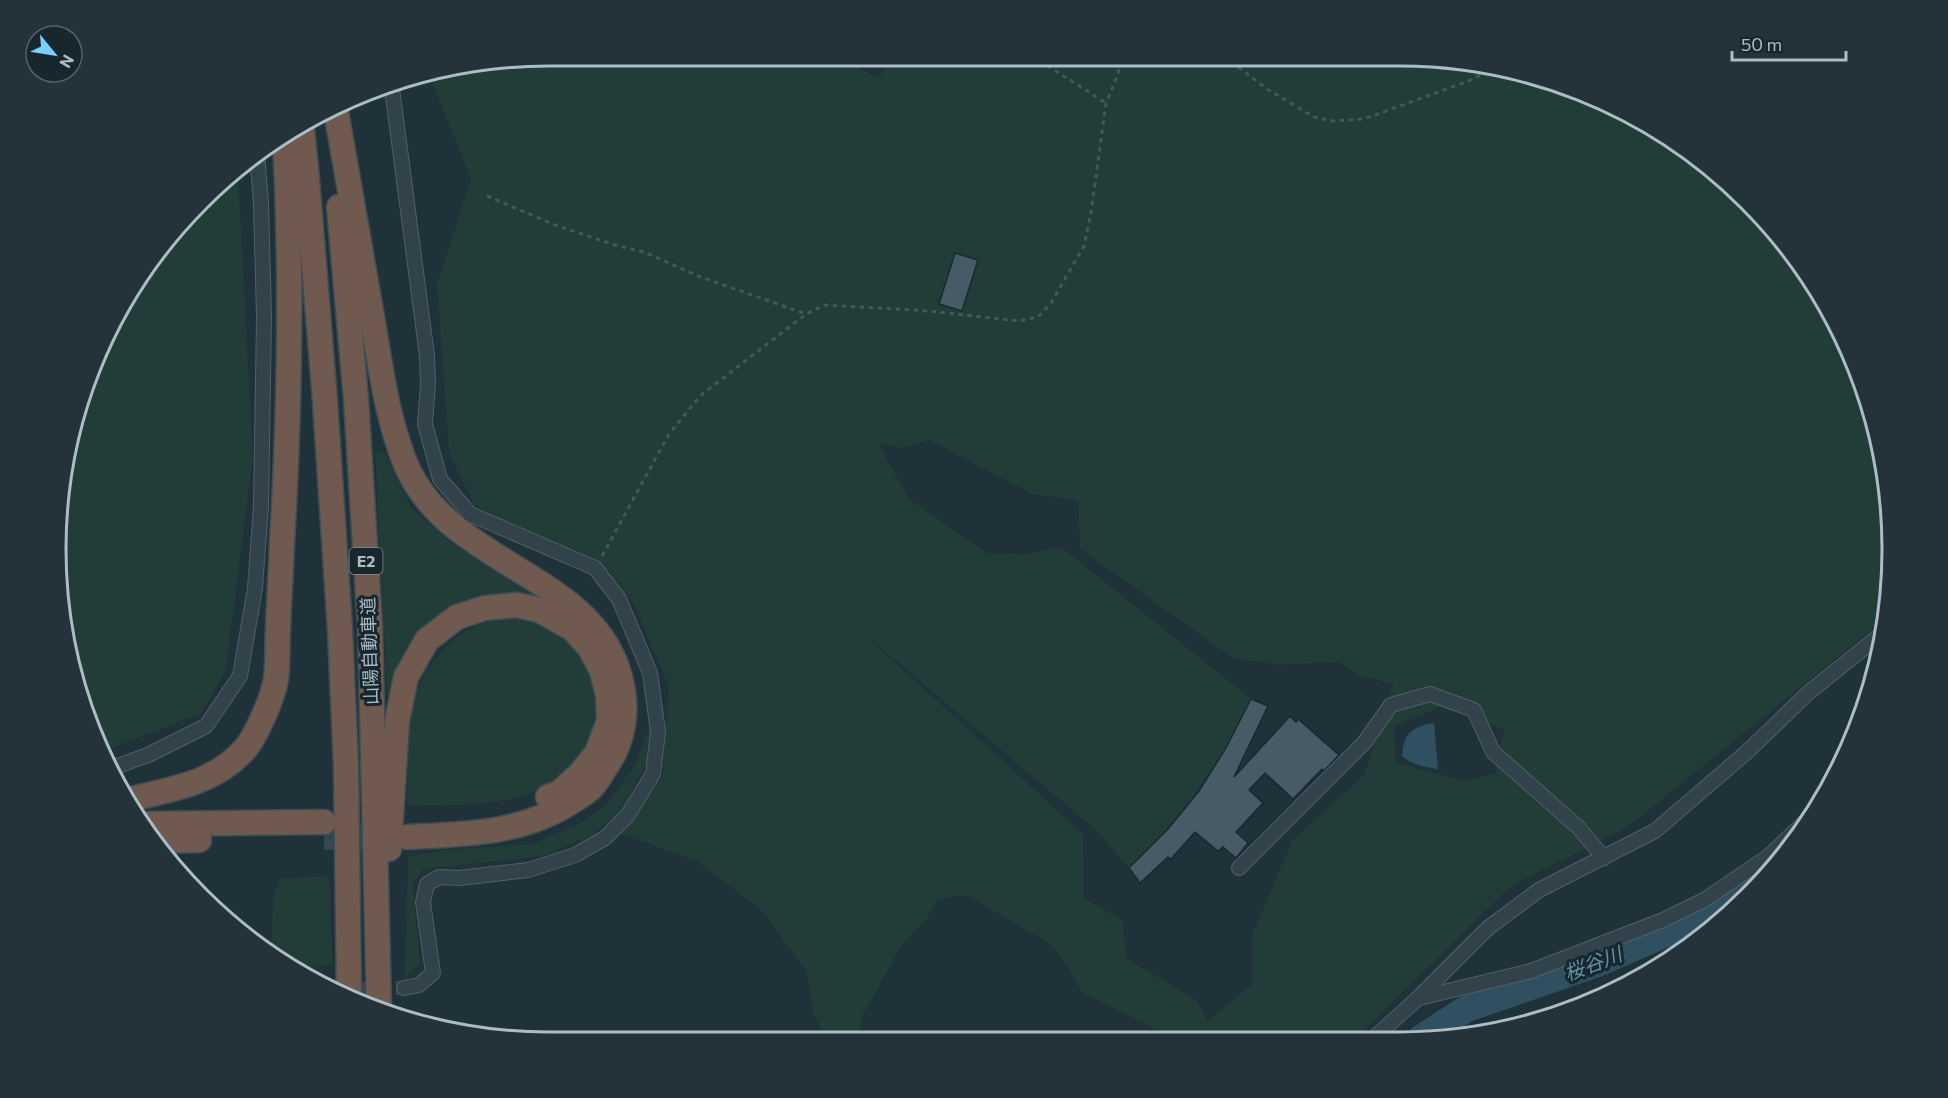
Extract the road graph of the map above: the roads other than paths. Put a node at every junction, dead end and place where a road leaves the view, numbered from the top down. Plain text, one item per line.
1 (393, 93) edge
2 (337, 115) edge
3 (329, 119) edge
4 (302, 134) edge
5 (285, 144) edge
6 (258, 164) edge
7 (1873, 641) edge
8 (118, 766) edge
9 (136, 798) edge
10 (152, 824) edge
11 (164, 841) edge
12 (1779, 846) edge
13 (1604, 858) junction
14 (1239, 868) dead end
15 (378, 942) junction
16 (349, 988) edge
17 (404, 988) tunnel mouth
18 (1417, 999) junction
19 (379, 1000) edge
20 (1381, 1032) edge

1 - 17 street
2 - 15 highway
3 - 15 highway, 山陽自動車道 / E2
4 - 16 highway, 山陽自動車道 / E2
5 - 9 highway
6 - 8 street
7 - 13 street
10 - 11 highway
12 - 18 street
13 - 14 street
13 - 18 street
15 - 19 highway, 山陽自動車道 / E2
18 - 20 street

